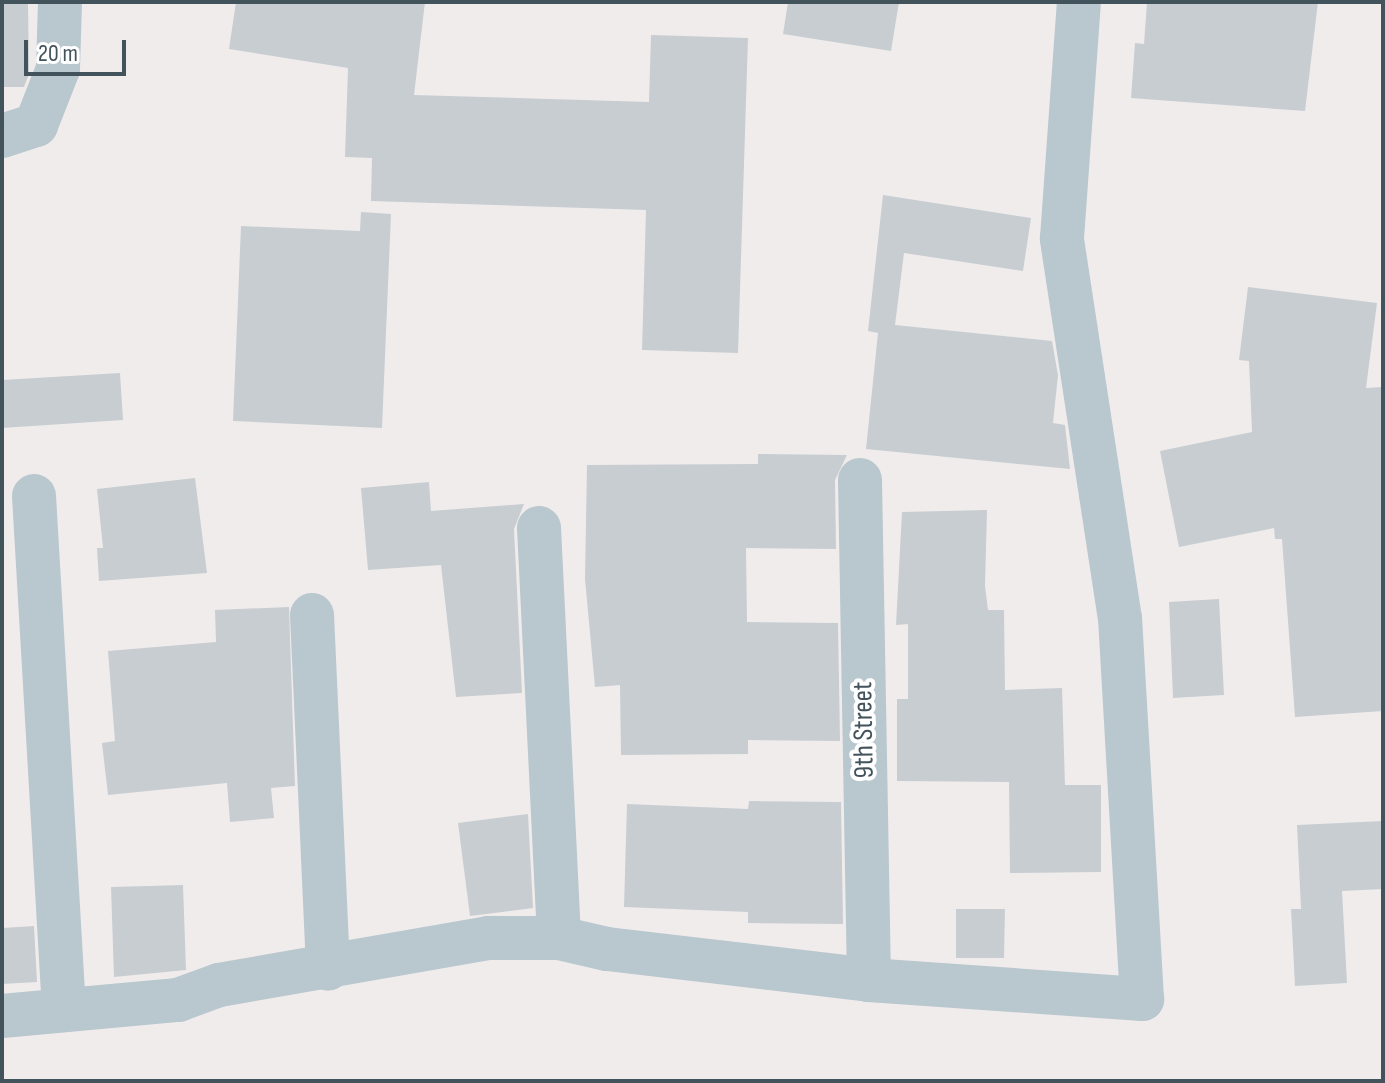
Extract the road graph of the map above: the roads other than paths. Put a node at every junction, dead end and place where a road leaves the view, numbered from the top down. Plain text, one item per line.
1 (60, 2) edge
2 (1079, 2) edge
3 (2, 136) edge
4 (860, 480) dead end
5 (34, 496) dead end
6 (539, 528) dead end
7 (312, 615) dead end
8 (559, 938) junction
9 (328, 969) junction
10 (869, 980) junction
11 (64, 1010) junction
12 (2, 1016) edge

1 - 3 street
2 - 10 street
4 - 10 street, 9th Street
5 - 11 street
6 - 8 street
7 - 9 street
8 - 9 street
8 - 10 street
9 - 11 street
11 - 12 street

